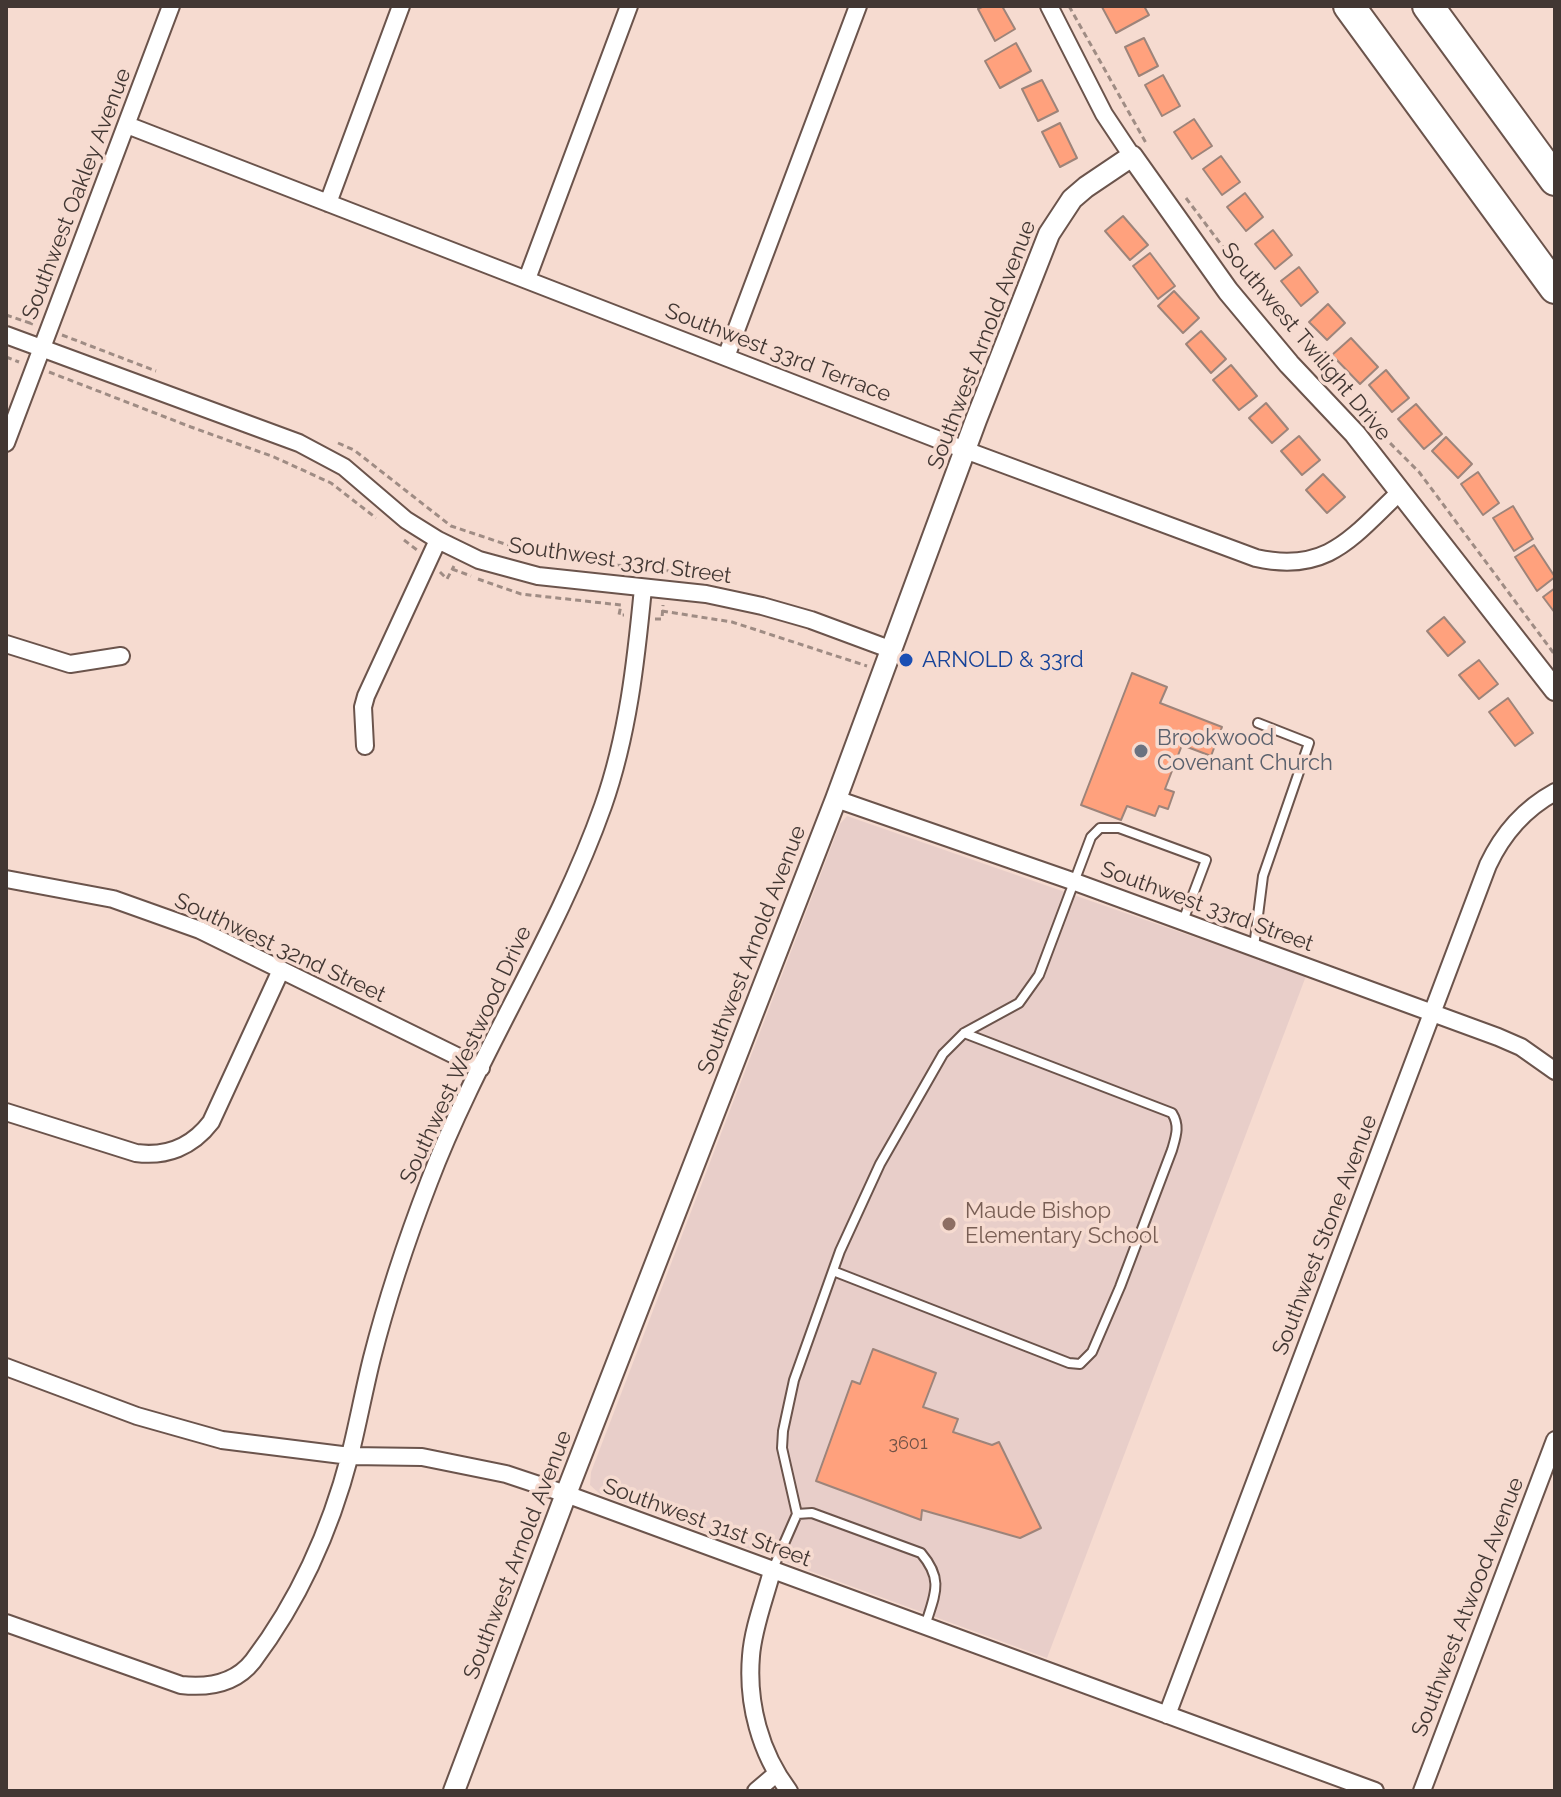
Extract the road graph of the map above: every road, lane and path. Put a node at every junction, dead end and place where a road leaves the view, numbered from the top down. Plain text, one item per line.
1 (171, 6) edge
2 (401, 6) edge
3 (629, 6) edge
4 (858, 6) edge
5 (1049, 6) edge
6 (1069, 6) edge
7 (1349, 6) edge
8 (1428, 6) edge
9 (127, 125) junction
10 (1139, 150) junction
11 (1555, 180) edge
12 (1184, 195) dead end
13 (328, 203) junction
14 (527, 279) junction
15 (1555, 288) edge
16 (6, 315) edge
17 (1279, 322) dead end
18 (49, 329) junction
19 (6, 335) edge
20 (41, 348) junction
21 (6, 357) edge
22 (726, 357) junction
23 (34, 367) junction
24 (166, 375) dead end
25 (1374, 427) dead end
26 (326, 439) dead end
27 (6, 443) edge
28 (965, 450) junction
29 (1400, 492) junction
30 (380, 521) dead end
31 (404, 540) dead end
32 (438, 540) junction
33 (429, 561) junction
34 (558, 562) dead end
35 (455, 563) dead end
36 (588, 564) dead end
37 (692, 575) dead end
38 (643, 588) junction
39 (662, 611) dead end
40 (6, 644) edge
41 (892, 650) junction
42 (1555, 655) edge
43 (121, 656) dead end
44 (867, 667) dead end
45 (1555, 690) edge
46 (1258, 723) dead end
47 (365, 746) dead end
48 (1555, 792) edge
49 (836, 799) junction
50 (6, 879) edge
51 (1075, 882) junction
52 (1183, 922) junction
53 (1254, 947) junction
54 (281, 970) junction
55 (1433, 1013) junction
56 (964, 1033) junction
57 (481, 1068) junction
58 (1555, 1071) edge
59 (6, 1112) edge
60 (833, 1271) junction
61 (6, 1367) edge
62 (1555, 1440) edge
63 (350, 1456) junction
64 (566, 1494) junction
65 (797, 1514) junction
66 (772, 1571) junction
67 (6, 1623) edge
68 (925, 1627) junction
69 (1167, 1715) junction
70 (776, 1774) junction
71 (454, 1791) edge
72 (756, 1791) edge
73 (789, 1791) edge
74 (1375, 1791) edge
75 (1422, 1791) edge

1 - 9 street, Southwest Oakley Avenue
2 - 13 street
3 - 14 street
4 - 22 street
5 - 10 street, Southwest Twilight Drive
6 - 10 path
7 - 15 highway
8 - 11 highway
9 - 13 street, Southwest 33rd Terrace
9 - 18 street, Southwest Oakley Avenue
10 - 28 street, Southwest Arnold Avenue
10 - 29 street, Southwest Twilight Drive
12 - 17 path
13 - 14 street, Southwest 33rd Terrace
14 - 22 street, Southwest 33rd Terrace
16 - 18 path
18 - 20 street, Southwest Oakley Avenue
18 - 24 path
19 - 20 street, Southwest 33rd Street
20 - 23 street, Southwest Oakley Avenue
20 - 32 street, Southwest 33rd Street
21 - 23 path
22 - 28 street, Southwest 33rd Terrace
23 - 27 street, Southwest Oakley Avenue
23 - 30 path
25 - 42 path
26 - 34 path
28 - 29 street, Southwest 33rd Terrace
28 - 41 street, Southwest Arnold Avenue
29 - 45 street, Southwest Twilight Drive
31 - 33 path
32 - 33 street
32 - 38 street, Southwest 33rd Street
33 - 35 path
33 - 47 street
36 - 37 path
38 - 41 street, Southwest 33rd Street
38 - 57 street, Southwest Westwood Drive
39 - 44 path
40 - 43 street
41 - 49 street, Southwest Arnold Avenue
46 - 53 lane
48 - 55 street, Southwest Stone Avenue
49 - 51 street, Southwest 33rd Street
49 - 64 street, Southwest Arnold Avenue
50 - 54 street, Southwest 32nd Street
51 - 52 street, Southwest 33rd Street
51 - 52 lane
51 - 56 lane
52 - 53 street, Southwest 33rd Street
53 - 55 street, Southwest 33rd Street
54 - 57 street, Southwest 32nd Street
54 - 59 street
55 - 58 street, Southwest 33rd Street
55 - 69 street, Southwest Stone Avenue
56 - 60 lane
56 - 60 lane
57 - 63 street, Southwest Westwood Drive
60 - 65 lane
61 - 63 street, Southwest 31st Street
62 - 75 street, Southwest Atwood Avenue
63 - 64 street, Southwest 31st Street
63 - 67 street, Southwest Westwood Drive
64 - 66 street, Southwest 31st Street
64 - 71 street, Southwest Arnold Avenue
65 - 66 lane
65 - 68 lane
66 - 68 street, Southwest 31st Street
66 - 70 street
68 - 69 street, Southwest 31st Street
69 - 74 street, Southwest 31st Street
70 - 72 street
70 - 73 street

